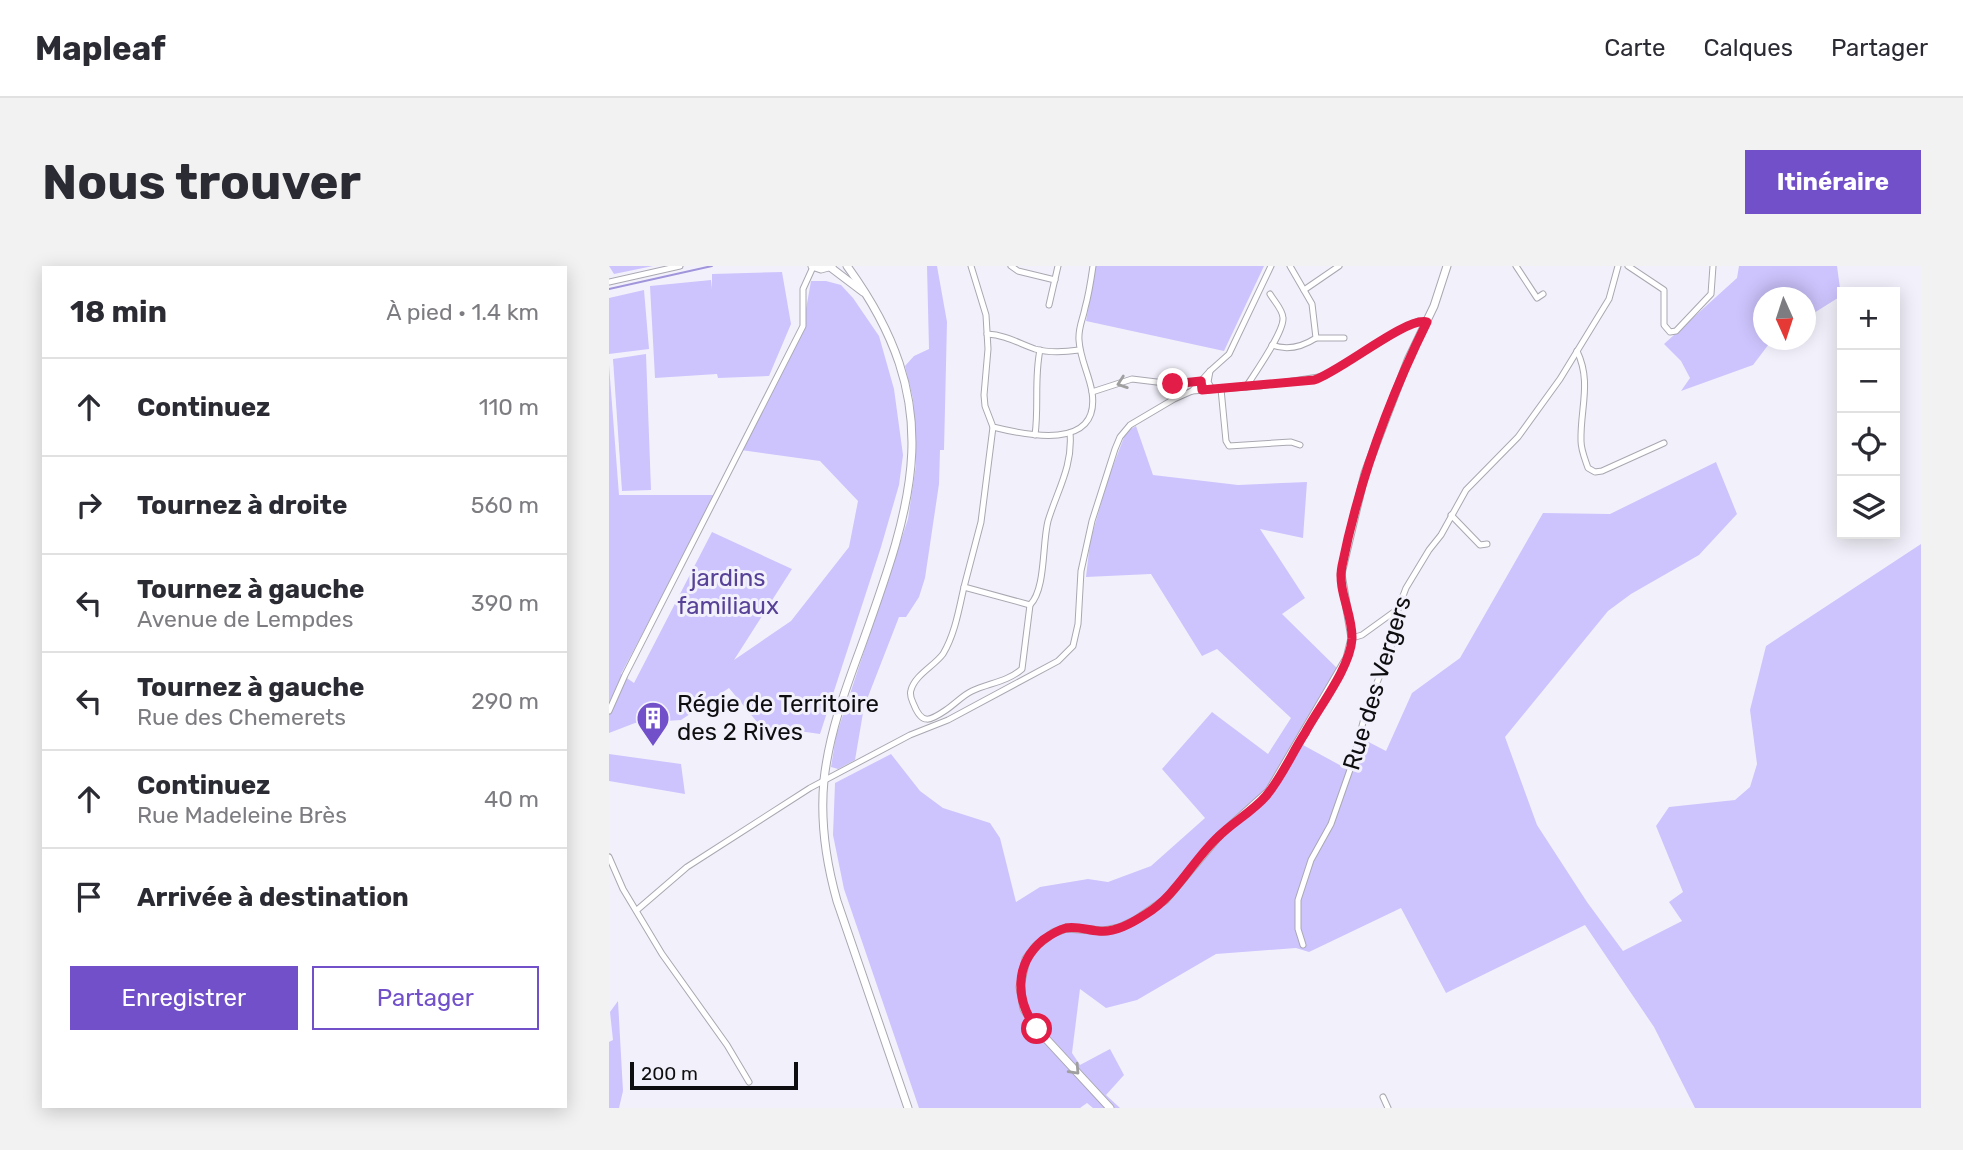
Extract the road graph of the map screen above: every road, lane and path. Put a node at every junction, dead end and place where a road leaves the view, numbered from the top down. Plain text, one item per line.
1 (680, 266) edge
2 (813, 266) edge
3 (847, 266) edge
4 (971, 266) edge
5 (1011, 266) edge
6 (1058, 266) edge
7 (1093, 266) edge
8 (1271, 266) edge
9 (1290, 266) edge
10 (1339, 266) edge
11 (1447, 266) edge
12 (1516, 266) edge
13 (1618, 266) edge
14 (1628, 266) edge
15 (1713, 266) edge
16 (831, 267) edge
17 (1055, 280) junction
18 (609, 282) edge
19 (1304, 290) junction
20 (865, 293) junction
21 (1270, 294) dead end
22 (1049, 305) dead end
23 (1530, 305) dead end
24 (1427, 322) junction
25 (987, 334) junction
26 (1316, 338) junction
27 (1344, 338) dead end
28 (1272, 345) junction
29 (1079, 349) junction
30 (1040, 350) junction
31 (1577, 351) junction
32 (1258, 369) junction
33 (1210, 371) junction
34 (1201, 381) junction
35 (1261, 386) junction
36 (1246, 387) junction
37 (1221, 389) junction
38 (1202, 390) junction
39 (1212, 390) junction
40 (1192, 391) junction
41 (1092, 392) junction
42 (993, 427) junction
43 (1070, 433) junction
44 (1035, 435) junction
45 (1664, 443) dead end
46 (1300, 445) dead end
47 (1451, 515) junction
48 (1487, 544) dead end
49 (964, 587) junction
50 (1031, 605) junction
51 (1398, 609) junction
52 (1352, 638) junction
53 (609, 711) edge
54 (824, 780) junction
55 (609, 857) edge
56 (637, 910) junction
57 (1303, 945) dead end
58 (749, 1082) dead end
59 (1383, 1097) dead end
60 (908, 1108) edge
61 (1110, 1108) edge
62 (1388, 1108) edge

1 - 18 street
2 - 16 street
2 - 53 street
3 - 20 street
4 - 25 street
5 - 17 street
6 - 17 street
7 - 29 street
8 - 33 street
9 - 19 street
10 - 19 street
11 - 24 street
12 - 23 street
13 - 31 street, Rue des Vergers
14 - 15 street
16 - 20 street
17 - 22 street
19 - 26 street
20 - 54 street
21 - 28 street
24 - 35 street
24 - 52 street
25 - 30 street
25 - 42 street
26 - 27 street
26 - 28 street
28 - 32 street
29 - 30 street
29 - 41 street
30 - 44 street
31 - 45 street
31 - 47 street, Rue des Vergers
32 - 35 street
32 - 36 street
33 - 34 street
33 - 39 street
34 - 38 street
34 - 40 street
34 -> 41 street
35 - 36 street
36 - 37 street
37 - 39 street
37 - 46 street
38 - 39 street
38 - 40 street
40 - 54 street
41 - 43 street
42 - 44 street
42 - 49 street
43 - 44 street
43 - 50 street
47 - 48 street
47 - 51 street, Rue des Vergers
49 - 50 street
49 - 50 street
51 - 52 street
51 - 57 street, Rue des Vergers
52 -> 61 street
54 - 56 street
54 - 60 street
55 - 56 street
56 - 58 street
59 - 62 street

